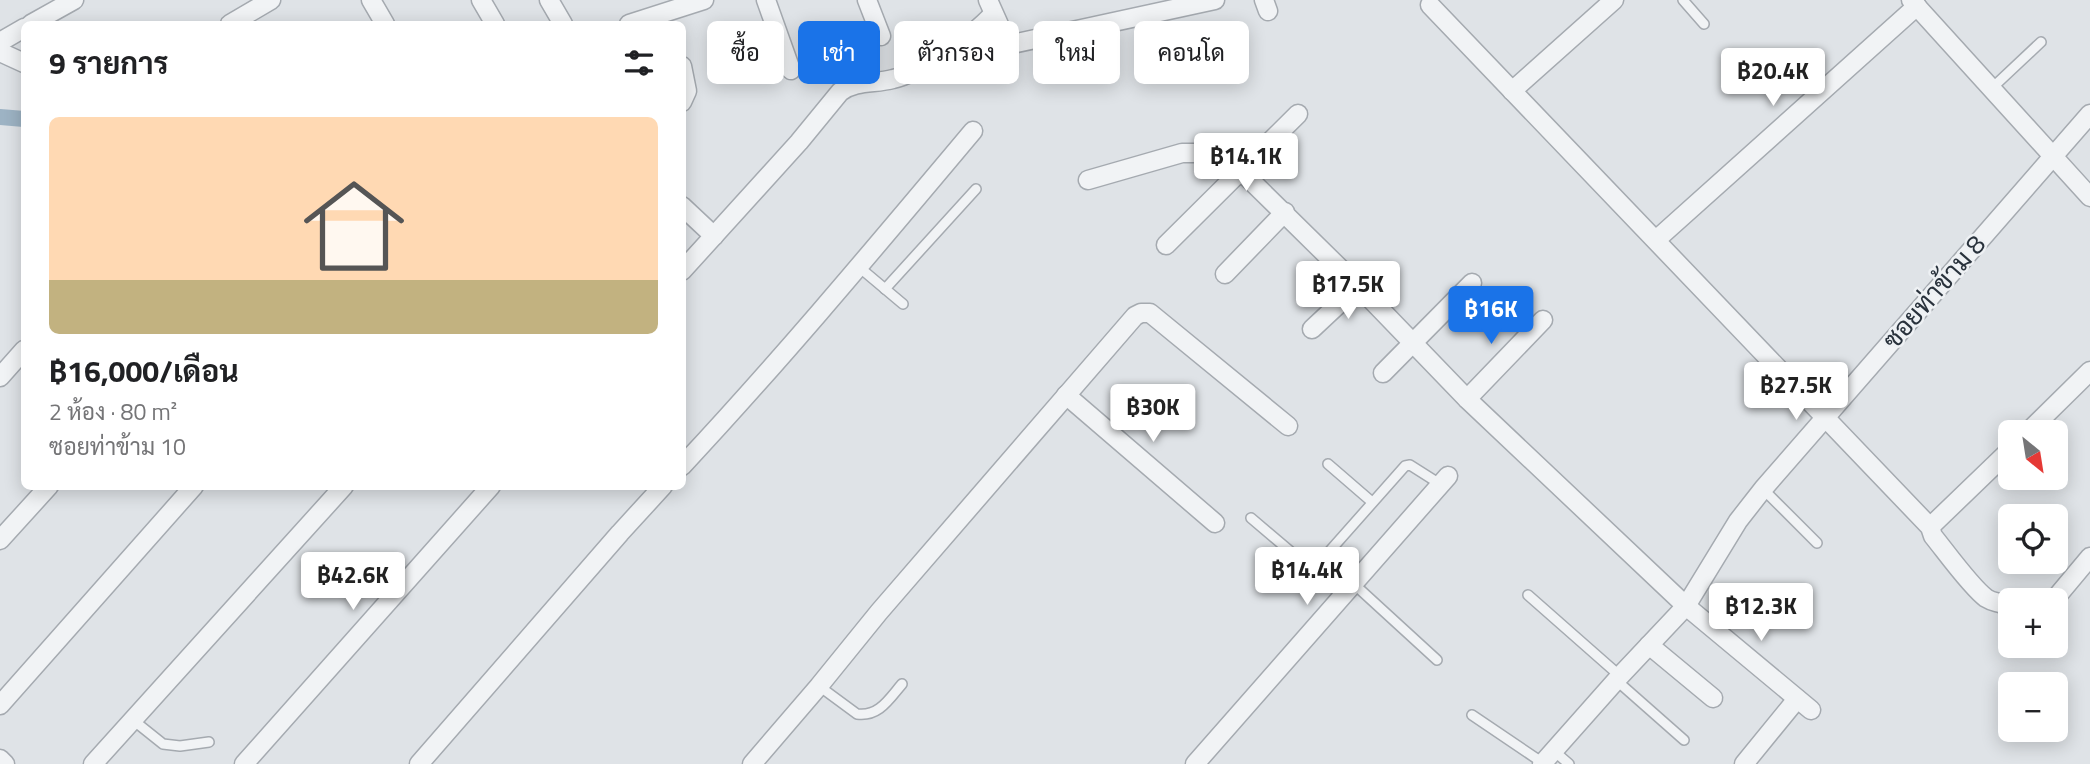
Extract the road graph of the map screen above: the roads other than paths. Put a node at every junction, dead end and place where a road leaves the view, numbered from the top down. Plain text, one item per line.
1 (74, 0) edge
2 (271, 0) edge
3 (371, 0) edge
4 (481, 0) edge
5 (549, 0) edge
6 (704, 0) edge
7 (766, 0) edge
8 (867, 0) edge
9 (1216, 0) edge
10 (1614, 0) edge
11 (1683, 0) edge
12 (1914, 3) edge
13 (1430, 5) dead end
14 (991, 7) edge
15 (259, 17) edge
16 (670, 18) edge
17 (36, 21) edge
18 (383, 21) edge
19 (493, 21) edge
20 (561, 21) edge
21 (650, 21) edge
22 (1703, 24) dead end
23 (21, 30) edge
24 (881, 36) dead end
25 (0, 42) edge
26 (2041, 42) dead end
27 (0, 52) edge
28 (21, 62) edge
29 (791, 70) dead end
30 (1991, 89) junction
31 (1512, 91) junction
32 (1298, 114) dead end
33 (2090, 114) edge
34 (973, 131) dead end
35 (2053, 156) junction
36 (1241, 171) junction
37 (1088, 180) dead end
38 (976, 189) dead end
39 (2090, 197) edge
40 (686, 210) edge
41 (1285, 212) junction
42 (714, 236) junction
43 (1656, 240) junction
44 (1166, 245) dead end
45 (686, 267) edge
46 (859, 267) junction
47 (1225, 274) dead end
48 (1472, 283) dead end
49 (1358, 286) junction
50 (885, 289) junction
51 (903, 304) dead end
52 (1543, 320) dead end
53 (1312, 329) dead end
54 (1413, 343) junction
55 (21, 353) edge
56 (2090, 371) edge
57 (1382, 373) dead end
58 (0, 377) edge
59 (1066, 395) junction
60 (1467, 399) junction
61 (1825, 418) junction
62 (2040, 420) edge
63 (1288, 426) dead end
64 (686, 462) edge
65 (1998, 462) edge
66 (1328, 464) dead end
67 (1444, 480) joint
68 (1763, 489) junction
69 (45, 490) edge
70 (190, 490) edge
71 (340, 490) edge
72 (487, 490) edge
73 (659, 490) edge
74 (1372, 502) junction
75 (1251, 518) dead end
76 (1215, 523) dead end
77 (1930, 527) junction
78 (0, 540) edge
79 (1817, 543) dead end
80 (2090, 557) edge
81 (1312, 571) junction
82 (2064, 588) edge
83 (1349, 590) junction
84 (1528, 595) dead end
85 (1998, 602) edge
86 (1686, 606) junction
87 (1649, 645) junction
88 (1437, 660) dead end
89 (1618, 678) junction
90 (902, 684) dead end
91 (820, 686) junction
92 (1713, 698) dead end
93 (0, 705) edge
94 (1472, 715) dead end
95 (133, 720) junction
96 (1684, 740) dead end
97 (209, 742) dead end
98 (0, 759) edge
99 (1546, 759) edge
100 (5, 764) edge
101 (93, 764) edge
102 (244, 764) edge
103 (419, 764) edge
104 (752, 764) edge
105 (1195, 764) edge
106 (1569, 764) edge
107 (1744, 764) edge

1 - 17 street
2 - 15 street
3 - 18 street
4 - 19 street
5 - 20 street
6 - 16 street
7 - 29 street
8 - 24 street
9 - 14 street
10 - 31 street
11 - 22 lane
12 - 30 street
12 - 43 street
13 - 31 street
14 - 42 street
16 - 21 street
23 - 25 street
26 - 30 lane
27 - 28 street
30 - 35 street
31 - 43 street
32 - 36 street
33 - 35 street, ซอยท่าข้าม 8
34 - 46 street
35 - 39 street
35 - 61 street, ซอยท่าข้าม 8
36 - 37 street
36 - 41 street
36 - 44 street
38 - 50 lane
40 - 42 street
41 - 47 street
41 - 49 street
42 - 45 street
43 - 61 street
46 - 50 lane
46 - 64 street
48 - 54 street
49 - 53 street
49 - 54 street
50 - 51 lane
52 - 60 street
54 - 57 street
54 - 60 street
55 - 58 street
56 - 62 street
59 - 63 street
59 - 76 street
59 - 91 street
60 - 86 street
61 - 68 street, ซอยท่าข้าม 8
61 - 77 street
65 - 77 street
66 - 74 lane
67 - 74 lane
67 - 83 street
68 - 79 lane
68 - 86 street, ซอยท่าข้าม 8
69 - 78 street
70 - 93 street
71 - 95 street
72 - 102 street
73 - 103 street
74 - 81 lane
75 - 81 lane
77 - 85 street
80 - 82 street
81 - 83 lane
83 - 88 lane
83 - 105 street
84 - 89 lane
86 - 87 street, ซอยท่าข้าม 8
86 - 107 street
87 - 89 street, ซอยท่าข้าม 8
87 - 92 street
89 - 96 lane
89 - 99 street, ซอยท่าข้าม 8
90 - 91 lane
91 - 104 street
94 - 99 lane
95 - 97 lane
95 - 101 street
98 - 100 street
99 - 106 lane

